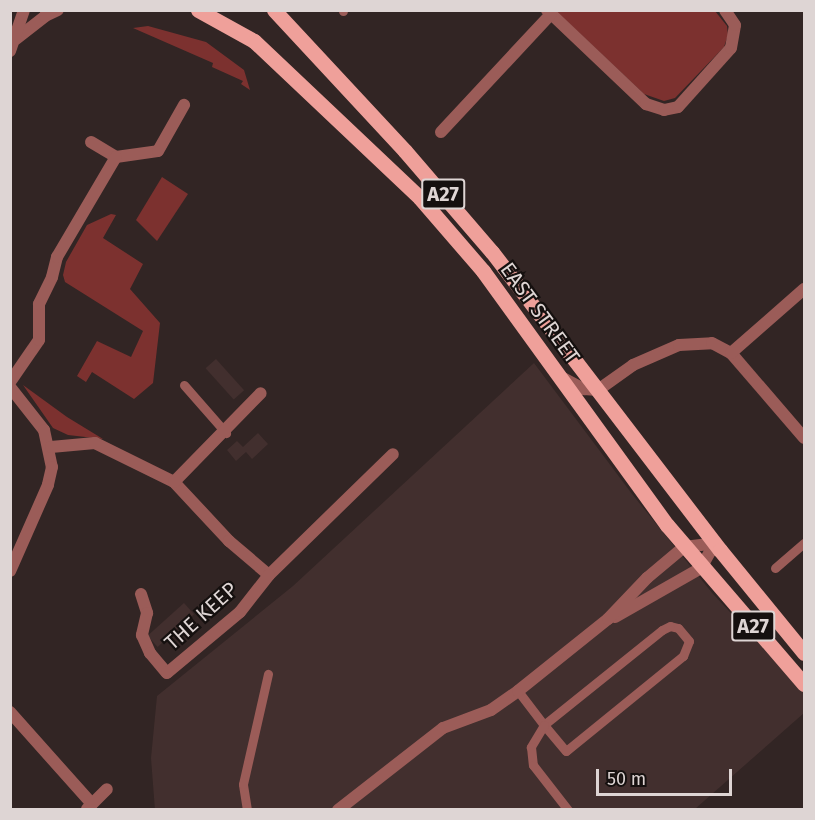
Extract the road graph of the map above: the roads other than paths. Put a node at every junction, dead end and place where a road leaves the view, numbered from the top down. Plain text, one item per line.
1 (24, 10) edge
2 (58, 10) edge
3 (198, 10) edge
4 (274, 10) edge
5 (725, 10) edge
6 (549, 12) edge
7 (13, 45) edge
8 (184, 105) dead end
9 (441, 132) dead end
10 (91, 142) dead end
11 (116, 157) junction
12 (804, 290) edge
13 (731, 353) junction
14 (559, 376) junction
15 (10, 382) edge
16 (184, 385) dead end
17 (10, 387) edge
18 (598, 390) junction
19 (261, 393) dead end
20 (226, 433) junction
21 (804, 438) edge
22 (51, 447) junction
23 (393, 454) dead end
24 (174, 482) junction
25 (713, 543) junction
26 (804, 543) edge
27 (684, 547) junction
28 (701, 568) junction
29 (775, 568) dead end
30 (10, 571) edge
31 (269, 575) junction
32 (141, 594) dead end
33 (608, 619) junction
34 (803, 651) edge
35 (268, 675) dead end
36 (804, 684) edge
37 (518, 691) junction
38 (10, 712) edge
39 (544, 725) junction
40 (107, 789) dead end
41 (89, 807) edge
42 (247, 810) edge
43 (338, 810) edge
44 (568, 810) edge

1 - 7 street
2 - 7 street
3 - 14 main road, EAST STREET / A27
4 - 18 main road, EAST STREET / A27
5 - 6 street
6 - 9 street
8 - 11 street
10 - 11 street
11 - 15 street
12 - 13 street
13 - 18 street
13 - 21 street
14 - 18 street
14 - 27 main road, EAST STREET / A27
16 - 20 lane
17 - 22 street
18 - 25 main road, EAST STREET / A27
19 - 20 street
20 - 24 street
22 - 24 street, THE KEEP
22 - 30 street
23 - 31 street, THE KEEP
24 - 31 street, THE KEEP
25 - 27 street
25 - 28 street
25 - 34 main road, EAST STREET / A27
26 - 29 lane
27 - 28 main road, EAST STREET / A27
27 - 33 street
28 - 33 street
28 - 36 main road, EAST STREET / A27
31 - 32 street, THE KEEP
33 - 37 street
35 - 42 lane
37 - 39 lane
37 - 43 street
38 - 41 street
39 - 39 lane
39 - 44 lane
40 - 41 street

